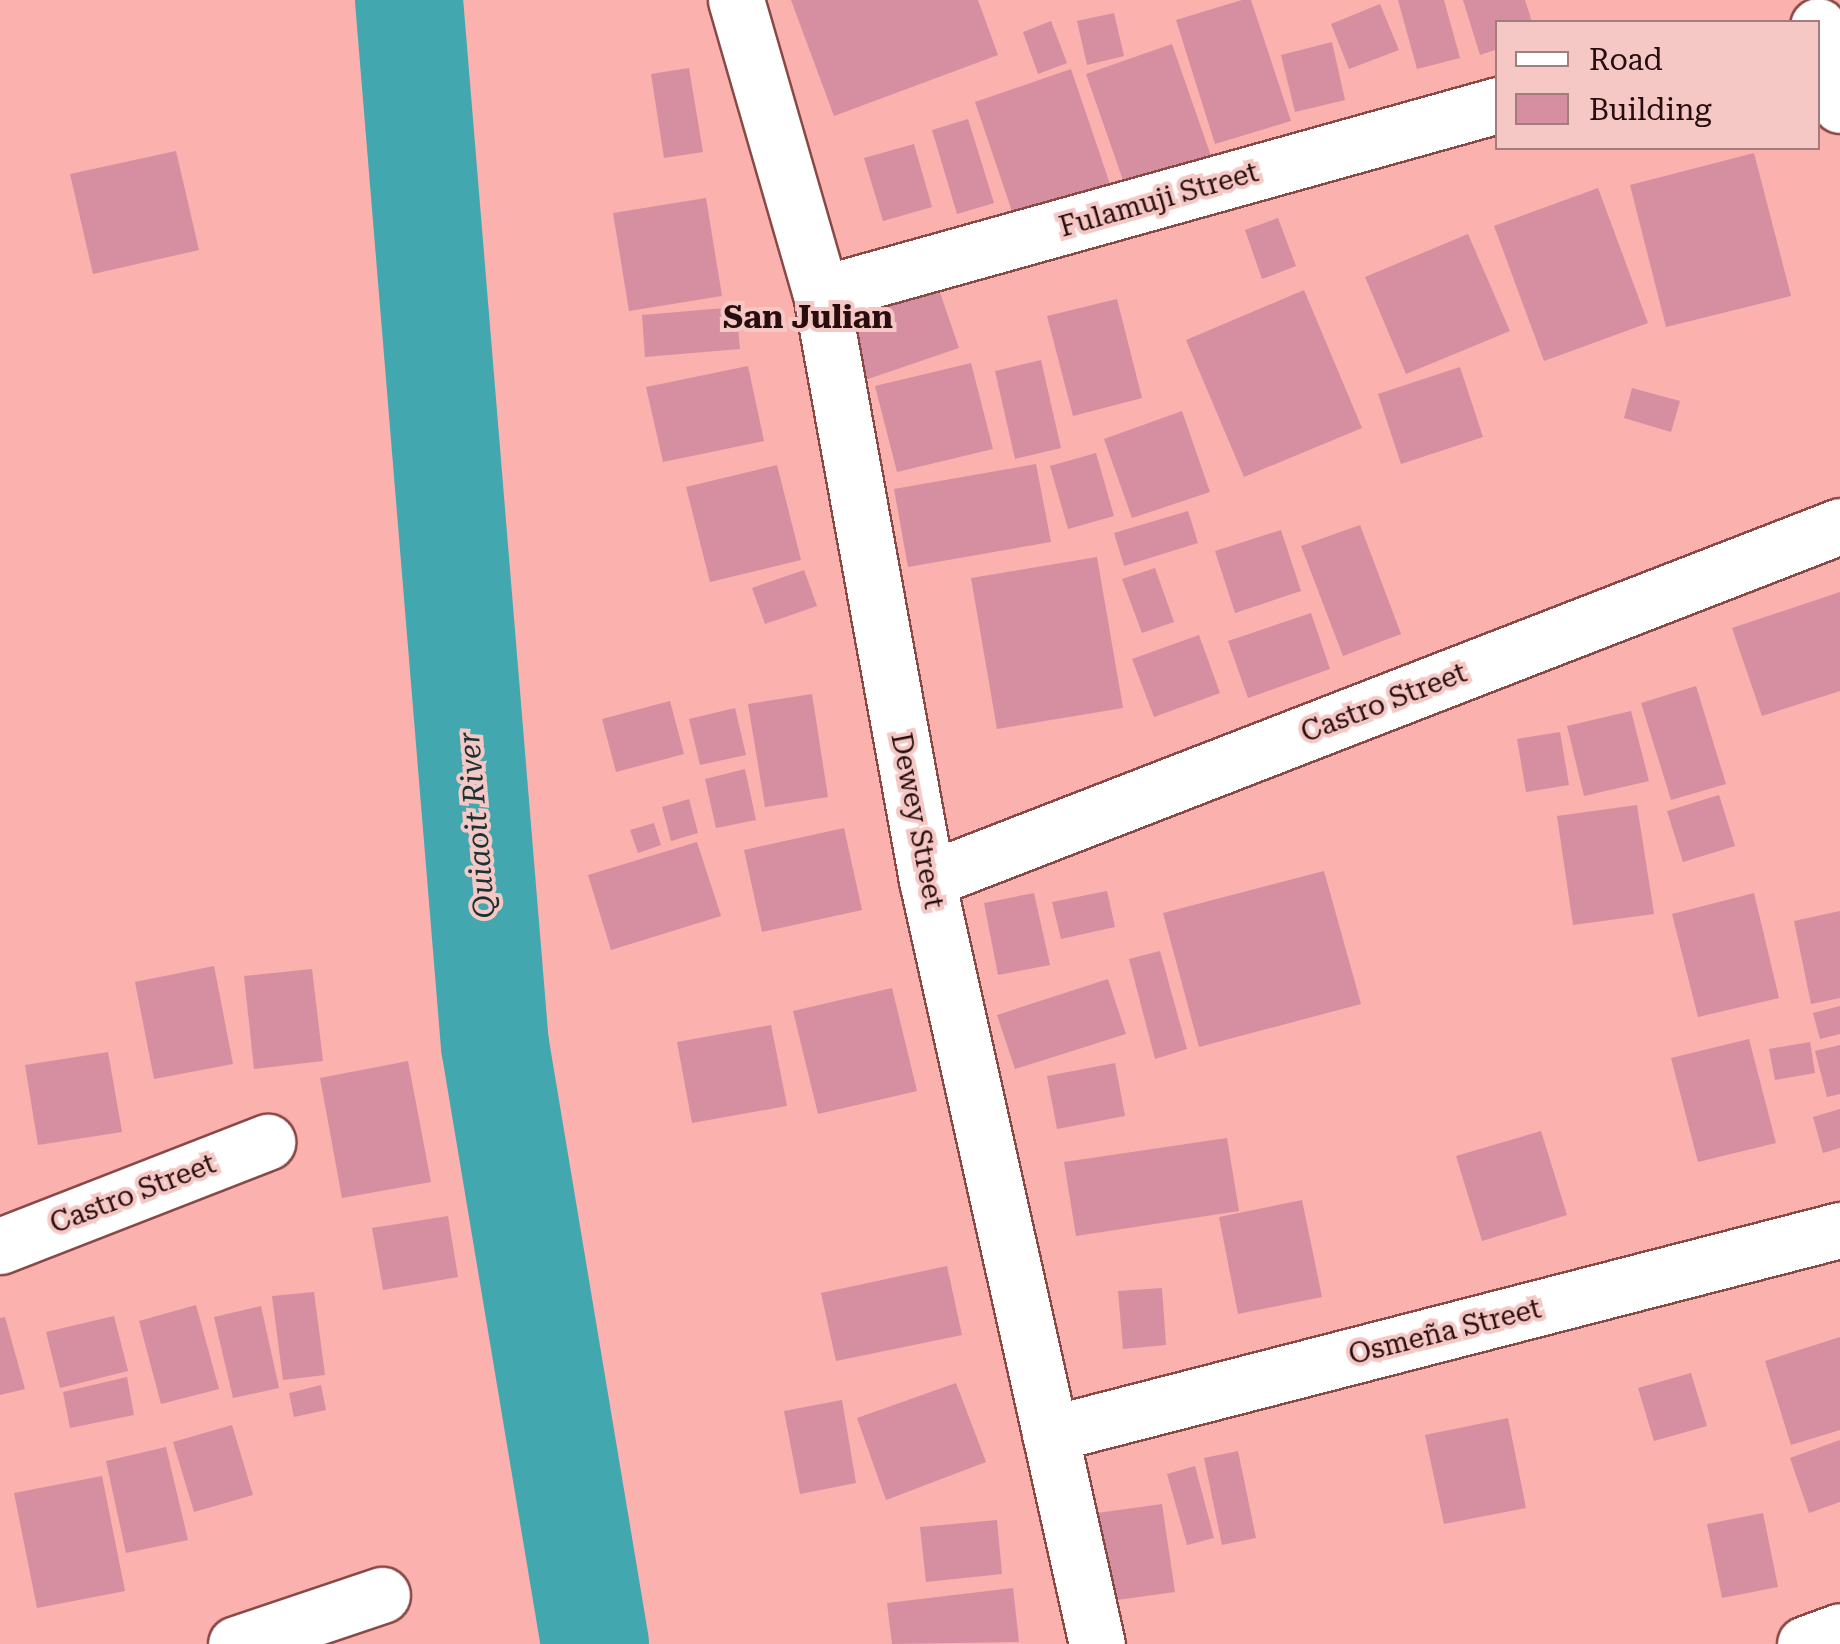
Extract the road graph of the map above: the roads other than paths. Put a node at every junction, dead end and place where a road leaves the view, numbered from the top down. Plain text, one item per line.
1 (736, 0) edge
2 (1820, 34) edge
3 (1840, 105) edge
4 (1495, 106) edge
5 (821, 294) junction
6 (1840, 526) edge
7 (927, 880) junction
8 (267, 1142) dead end
9 (1840, 1230) edge
10 (0, 1246) edge
11 (1050, 1434) junction
12 (382, 1596) dead end
13 (1840, 1631) edge
14 (236, 1644) edge
15 (1097, 1644) edge
16 (1805, 1644) edge

1 - 5 street, Dewey Street
2 - 3 street
4 - 5 street, Fulamuji Street
5 - 7 street, Dewey Street
6 - 7 street, Castro Street
7 - 11 street, Dewey Street
8 - 10 street, Castro Street
9 - 11 street, Osmeña Street
11 - 15 street, Dewey Street
12 - 14 street
13 - 16 street

